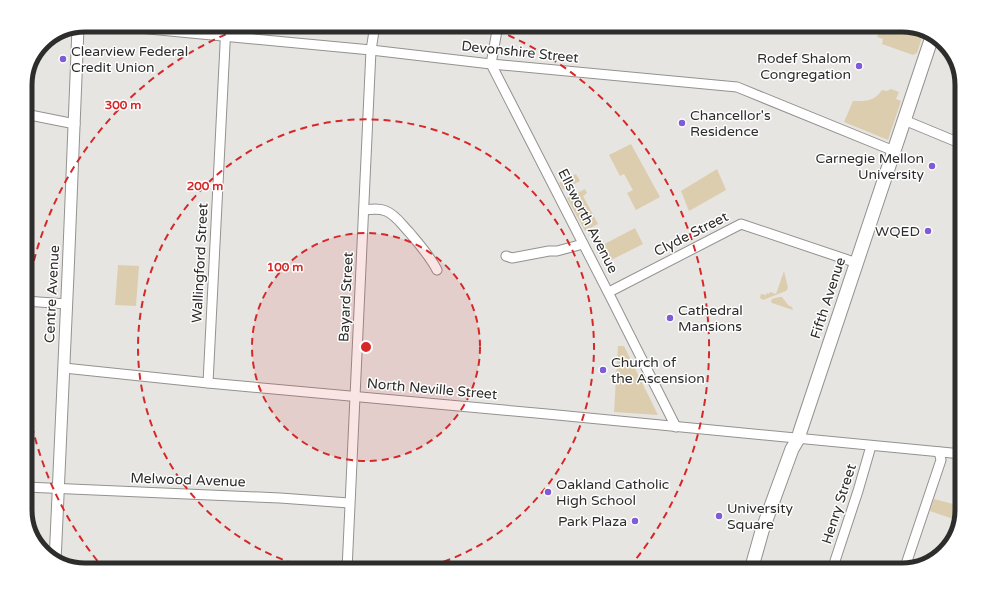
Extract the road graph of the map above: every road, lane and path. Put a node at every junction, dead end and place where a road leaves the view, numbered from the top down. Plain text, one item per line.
1 (182, 32) edge
2 (225, 32) edge
3 (374, 32) edge
4 (497, 32) edge
5 (78, 33) edge
6 (225, 36) junction
7 (931, 41) edge
8 (371, 50) junction
9 (491, 64) junction
10 (32, 115) edge
11 (904, 120) junction
12 (75, 124) junction
13 (955, 141) edge
14 (894, 151) junction
15 (364, 210) junction
16 (584, 244) junction
17 (506, 256) dead end
18 (857, 263) junction
19 (437, 270) dead end
20 (609, 292) junction
21 (32, 302) edge
22 (67, 304) junction
23 (64, 368) junction
24 (208, 383) junction
25 (354, 396) junction
26 (676, 427) junction
27 (798, 438) junction
28 (871, 446) junction
29 (939, 452) junction
30 (955, 453) edge
31 (32, 487) edge
32 (58, 488) junction
33 (349, 503) junction
34 (55, 554) edge
35 (346, 563) edge
36 (753, 563) edge
37 (834, 563) edge
38 (906, 563) edge

1 - 6 street, Devonshire Street
2 - 6 street, Wallingford Street
3 - 8 street, Bayard Street
4 - 9 street
5 - 12 main road, Centre Avenue
6 - 8 street, Devonshire Street
6 - 24 street, Wallingford Street
7 - 11 highway, Fifth Avenue
8 - 9 street, Devonshire Street
8 - 15 street, Bayard Street
9 - 14 street, Devonshire Street
9 - 16 street, Ellsworth Avenue
10 - 12 street
11 - 13 street
11 - 14 highway, Fifth Avenue
12 - 22 main road, Centre Avenue
14 - 18 highway, Fifth Avenue
15 - 19 street
15 - 25 street, Bayard Street
16 - 17 street
16 - 20 street, Ellsworth Avenue
18 - 20 street, Clyde Street
18 - 27 highway, Fifth Avenue
20 - 26 street, Ellsworth Avenue
21 - 22 street
22 - 23 main road, Centre Avenue
23 - 24 street, North Neville Street
23 - 32 main road, Centre Avenue
24 - 25 street, North Neville Street
25 - 26 street, North Neville Street
25 - 33 street, Bayard Street
26 - 27 street, North Neville Street
27 - 28 street, North Neville Street
27 - 36 highway, Fifth Avenue
28 - 29 street, North Neville Street
28 - 37 street, Henry Street
29 - 30 street, North Neville Street
29 - 38 street
31 - 32 street, Melwood Avenue
32 - 33 street, Melwood Avenue
32 - 34 main road, Centre Avenue
33 - 35 street, Bayard Street

